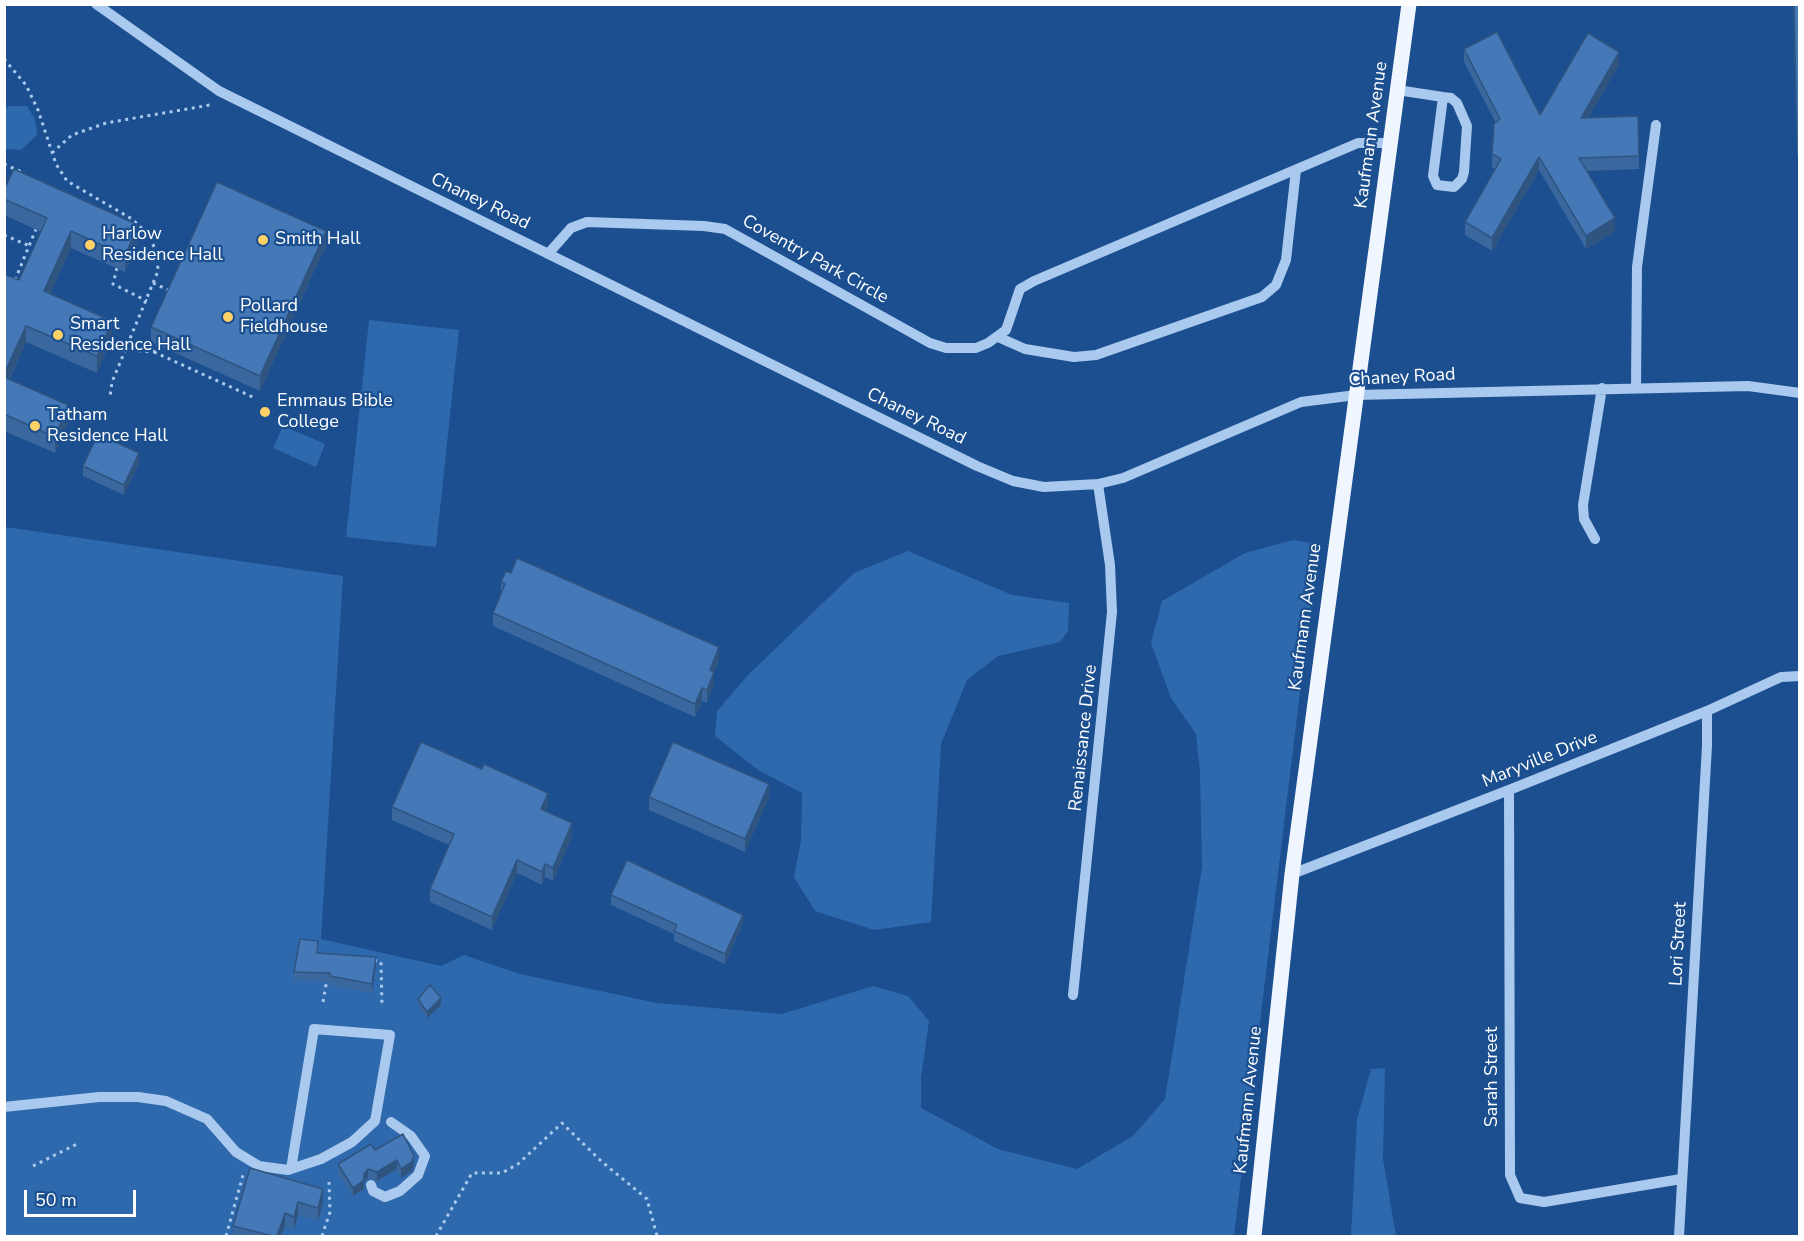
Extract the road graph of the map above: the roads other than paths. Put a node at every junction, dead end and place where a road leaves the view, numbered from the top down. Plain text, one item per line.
1 (96, 4) edge
2 (1409, 4) edge
3 (1397, 90) junction
4 (1443, 97) junction
5 (1656, 125) dead end
6 (1390, 143) junction
7 (1296, 170) junction
8 (548, 254) junction
9 (998, 337) junction
10 (1636, 387) junction
11 (1602, 388) junction
12 (1800, 393) edge
13 (1356, 395) junction
14 (1098, 484) junction
15 (1595, 539) dead end
16 (1800, 676) edge
17 (1707, 711) junction
18 (1509, 790) junction
19 (1292, 874) junction
20 (1073, 995) dead end
21 (4, 1107) edge
22 (391, 1122) dead end
23 (291, 1169) junction
24 (1681, 1179) junction
25 (371, 1185) dead end
26 (1254, 1236) edge
27 (1679, 1236) edge

1 - 8 street, Chaney Road
2 - 3 main road, Kaufmann Avenue
3 - 4 street
3 - 6 main road, Kaufmann Avenue
4 - 4 street
5 - 10 street
6 - 7 street
6 - 13 main road, Kaufmann Avenue
7 - 9 street
7 - 9 street
8 - 9 street, Coventry Park Circle
8 - 14 street, Chaney Road
10 - 11 street, Chaney Road
10 - 12 street, Chaney Road
11 - 13 street, Chaney Road
11 - 15 street
13 - 14 street, Chaney Road
13 - 19 main road, Kaufmann Avenue
14 - 20 street, Renaissance Drive
16 - 17 street, Maryville Drive
17 - 18 street, Maryville Drive
17 - 24 street, Lori Street
18 - 19 street, Maryville Drive
18 - 24 street, Sarah Street
19 - 26 main road, Kaufmann Avenue
21 - 23 street
22 - 25 street
23 - 23 street
24 - 27 street, Lori Street

